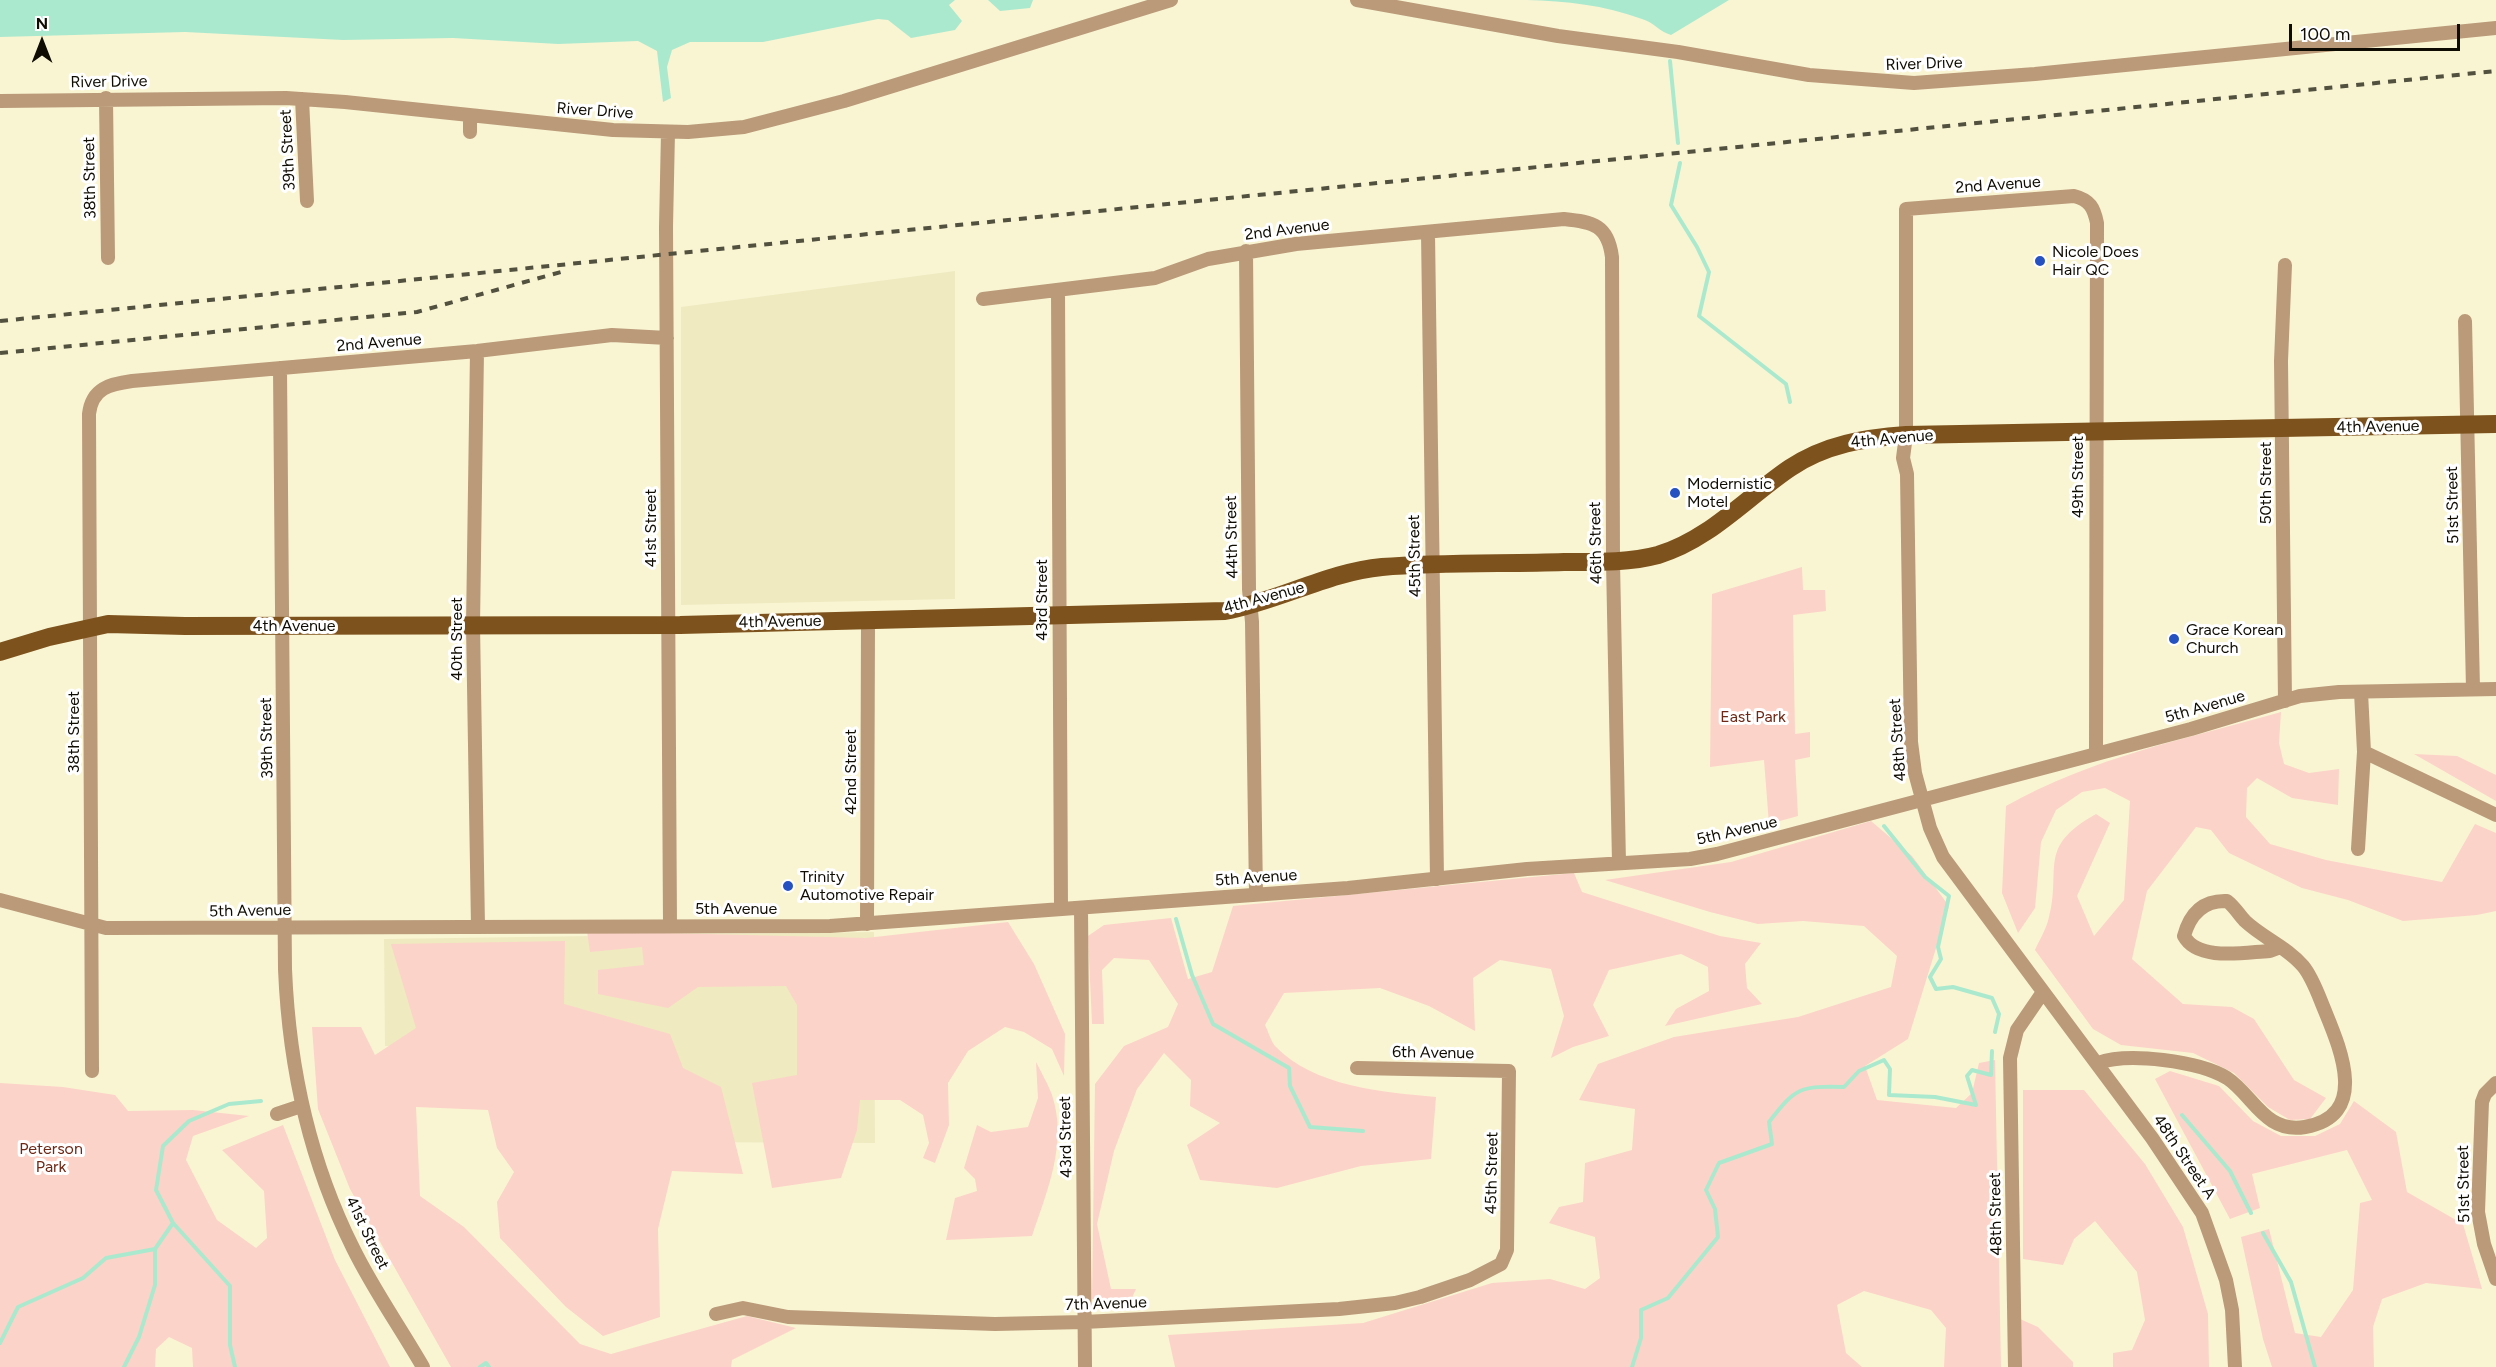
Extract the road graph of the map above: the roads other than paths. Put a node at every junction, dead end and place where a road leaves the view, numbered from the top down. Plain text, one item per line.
1 (1171, 0) edge
2 (1357, 0) edge
3 (2496, 28) edge
4 (106, 98) junction
5 (302, 99) junction
6 (0, 101) edge
7 (470, 115) junction
8 (470, 132) dead end
9 (668, 132) junction
10 (307, 201) dead end
11 (2091, 204) joint
12 (1906, 209) joint
13 (1599, 227) joint
14 (1428, 233) junction
15 (1246, 251) junction
16 (108, 258) dead end
17 (2285, 265) dead end
18 (1058, 290) junction
19 (983, 299) dead end
20 (2465, 321) dead end
21 (667, 339) junction
22 (477, 351) junction
23 (280, 368) junction
24 (96, 394) joint
25 (2496, 424) edge
26 (2468, 425) junction
27 (2282, 429) junction
28 (2095, 432) junction
29 (1906, 435) junction
30 (1613, 562) junction
31 (1432, 565) junction
32 (1251, 605) junction
33 (1059, 615) junction
34 (868, 620) junction
35 (667, 625) junction
36 (282, 626) junction
37 (473, 626) junction
38 (90, 628) junction
39 (0, 652) edge
40 (2473, 689) junction
41 (2496, 689) edge
42 (2361, 692) junction
43 (2284, 701) junction
44 (2096, 752) junction
45 (2364, 752) junction
46 (1921, 799) junction
47 (2496, 815) edge
48 (2358, 849) dead end
49 (1619, 863) junction
50 (1437, 879) junction
51 (1257, 894) junction
52 (0, 900) edge
53 (1081, 908) junction
54 (1061, 909) junction
55 (867, 924) junction
56 (670, 925) junction
57 (92, 926) junction
58 (285, 927) junction
59 (478, 927) junction
60 (2278, 948) junction
61 (2043, 992) junction
62 (2098, 1063) junction
63 (1357, 1068) dead end
64 (92, 1071) dead end
65 (1509, 1071) joint
66 (2493, 1085) edge
67 (301, 1106) junction
68 (277, 1114) dead end
69 (1493, 1269) joint
70 (2495, 1272) edge
71 (716, 1314) dead end
72 (1084, 1322) junction
73 (423, 1367) edge
74 (1085, 1367) edge
75 (2015, 1367) edge
76 (2235, 1367) edge

1 - 9 street, River Drive
2 - 3 street, River Drive
4 - 5 street, River Drive
4 - 6 street, River Drive
4 - 16 street, 38th Street
5 - 7 street, River Drive
5 - 10 street, 39th Street
7 - 8 street
7 - 9 street, River Drive
9 - 21 street, 41st Street
11 - 12 street, 2nd Avenue
11 - 28 street, 49th Street
12 - 29 street, 48th Street
13 - 14 street, 2nd Avenue
13 - 30 street, 46th Street
14 - 15 street, 2nd Avenue
14 - 31 street, 45th Street
15 - 18 street, 2nd Avenue
15 - 32 street, 44th Street
17 - 27 street, 50th Street
18 - 19 street, 2nd Avenue
18 - 33 street, 43rd Street
20 - 26 street, 51st Street
21 - 22 street, 2nd Avenue
21 - 35 street, 41st Street
22 - 23 street, 2nd Avenue
22 - 37 street, 40th Street
23 - 24 street, 2nd Avenue
23 - 36 street, 39th Street
24 - 38 street, 38th Street
25 - 26 main road, 4th Avenue
26 - 27 main road, 4th Avenue
26 - 40 street, 51st Street
27 - 28 main road, 4th Avenue
27 - 43 street, 50th Street
28 - 29 main road, 4th Avenue
28 - 44 street, 49th Street
29 - 30 main road, 4th Avenue
29 - 46 street, 48th Street
30 - 31 main road, 4th Avenue
30 - 49 street, 46th Street
31 - 32 main road, 4th Avenue
31 - 50 street, 45th Street
32 - 33 main road, 4th Avenue
32 - 51 street, 44th Street
33 - 34 main road, 4th Avenue
33 - 54 street, 43rd Street
34 - 35 main road, 4th Avenue
34 - 55 street, 42nd Street
35 - 37 main road, 4th Avenue
35 - 56 street, 41st Street
36 - 37 main road, 4th Avenue
36 - 38 main road, 4th Avenue
36 - 58 street, 39th Street
37 - 59 street, 40th Street
38 - 39 main road, 4th Avenue
38 - 57 street, 38th Street
40 - 41 street, 5th Avenue
40 - 42 street, 5th Avenue
42 - 43 street, 5th Avenue
42 - 45 street
43 - 44 street, 5th Avenue
44 - 46 street, 5th Avenue
45 - 47 street
45 - 48 street
46 - 49 street, 5th Avenue
46 - 61 street, 48th Street
49 - 50 street, 5th Avenue
50 - 51 street, 5th Avenue
51 - 53 street, 5th Avenue
52 - 57 street, 5th Avenue
53 - 54 street, 5th Avenue
53 - 72 street, 43rd Street
54 - 55 street, 5th Avenue
55 - 56 street, 5th Avenue
56 - 59 street, 5th Avenue
57 - 58 street, 5th Avenue
57 - 64 street, 38th Street
58 - 59 street, 5th Avenue
58 - 67 street, 39th Street
60 - 60 street
60 - 62 street
61 - 62 street, 48th Street A
61 - 75 street, 48th Street
62 - 76 street, 48th Street A
63 - 65 street, 6th Avenue
65 - 69 street, 45th Street
66 - 70 street, 51st Street
67 - 68 street
67 - 73 street, 41st Street
69 - 72 street, 7th Avenue
71 - 72 street, 7th Avenue
72 - 74 street, 43rd Street

